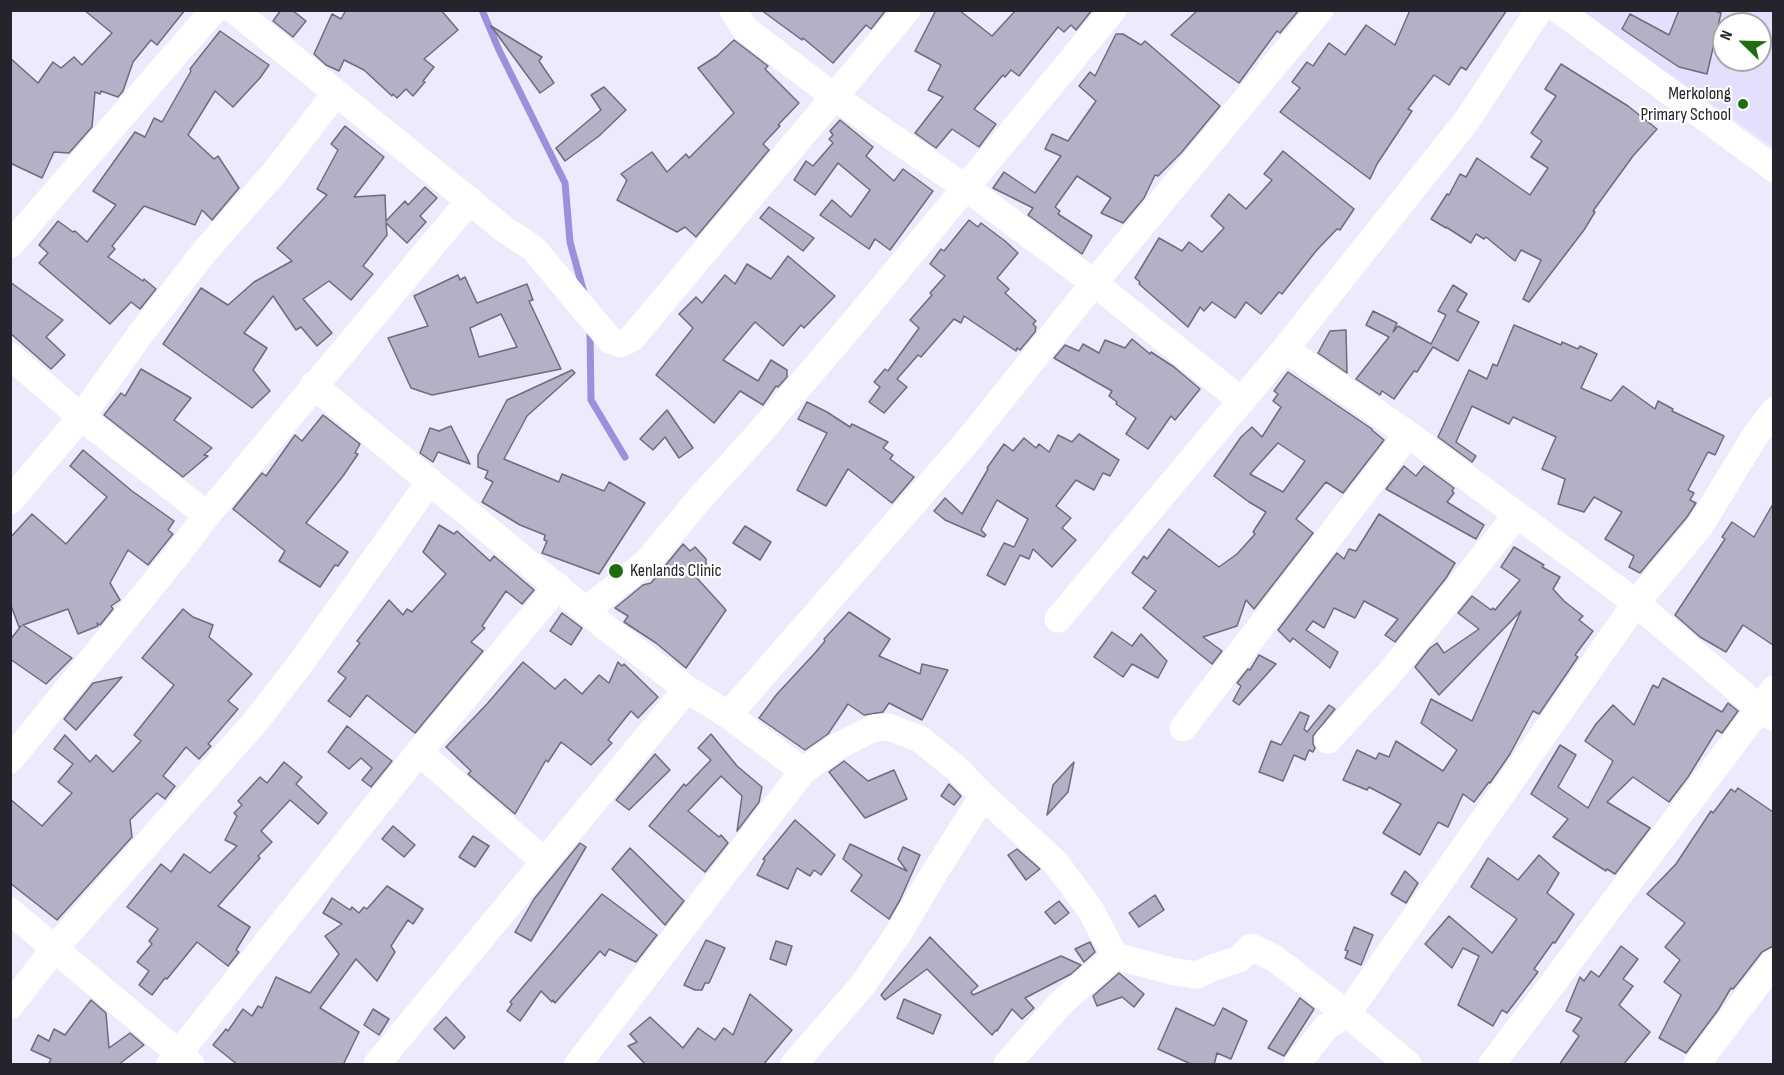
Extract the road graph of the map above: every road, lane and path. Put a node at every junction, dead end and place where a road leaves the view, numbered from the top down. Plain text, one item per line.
1 (214, 10) edge
2 (234, 10) edge
3 (733, 10) edge
4 (908, 10) edge
5 (1113, 10) edge
6 (1320, 10) edge
7 (1539, 10) edge
8 (1559, 10) edge
9 (336, 93) junction
10 (836, 98) junction
11 (1773, 169) edge
12 (966, 188) junction
13 (470, 200) junction
14 (10, 245) edge
15 (1094, 282) junction
16 (1285, 349) junction
17 (10, 356) edge
18 (313, 385) junction
19 (1242, 401) junction
20 (1773, 411) edge
21 (81, 417) junction
22 (1408, 434) junction
23 (430, 481) junction
24 (10, 501) edge
25 (207, 514) junction
26 (1516, 516) junction
27 (558, 586) junction
28 (1636, 603) junction
29 (586, 610) junction
30 (1058, 620) dead end
31 (687, 688) junction
32 (1769, 705) edge
33 (728, 715) junction
34 (1183, 728) dead end
35 (1328, 740) dead end
36 (419, 752) junction
37 (10, 760) edge
38 (803, 771) junction
39 (983, 796) junction
40 (544, 861) junction
41 (10, 911) edge
42 (55, 948) junction
43 (1115, 956) junction
44 (1773, 962) edge
45 (10, 1006) edge
46 (1347, 1014) junction
47 (180, 1061) edge
48 (377, 1065) edge
49 (578, 1065) edge
50 (794, 1065) edge
51 (1007, 1065) edge
52 (1298, 1065) edge
53 (1408, 1065) edge
54 (1492, 1065) edge
55 (1696, 1065) edge

1 - 14 street
2 - 9 street
3 - 10 street
4 - 10 street
5 - 12 street
6 - 15 street
7 - 16 street
8 - 11 street
9 - 13 street
9 - 21 street
10 - 12 street
10 - 13 street
12 - 15 street
12 - 29 street
13 - 18 street
15 - 19 street
15 - 33 street
16 - 19 street
16 - 22 street
17 - 21 street
18 - 23 street
18 - 25 street
19 - 30 street
20 - 28 street
21 - 24 street
21 - 25 street
22 - 26 street
22 - 34 street
23 - 27 street
23 - 42 street
25 - 37 street
26 - 28 street
26 - 35 street
27 - 29 street
27 - 36 street
28 - 32 street
28 - 46 street
29 - 31 street
31 - 33 street
31 - 40 street
32 - 54 street
33 - 38 street
36 - 40 street
36 - 47 street
38 - 39 street
38 - 49 street
39 - 43 street
39 - 50 street
40 - 48 street
41 - 42 street
42 - 45 street
42 - 47 street
43 - 46 street
43 - 51 street
44 - 55 street
46 - 52 street
46 - 53 street

